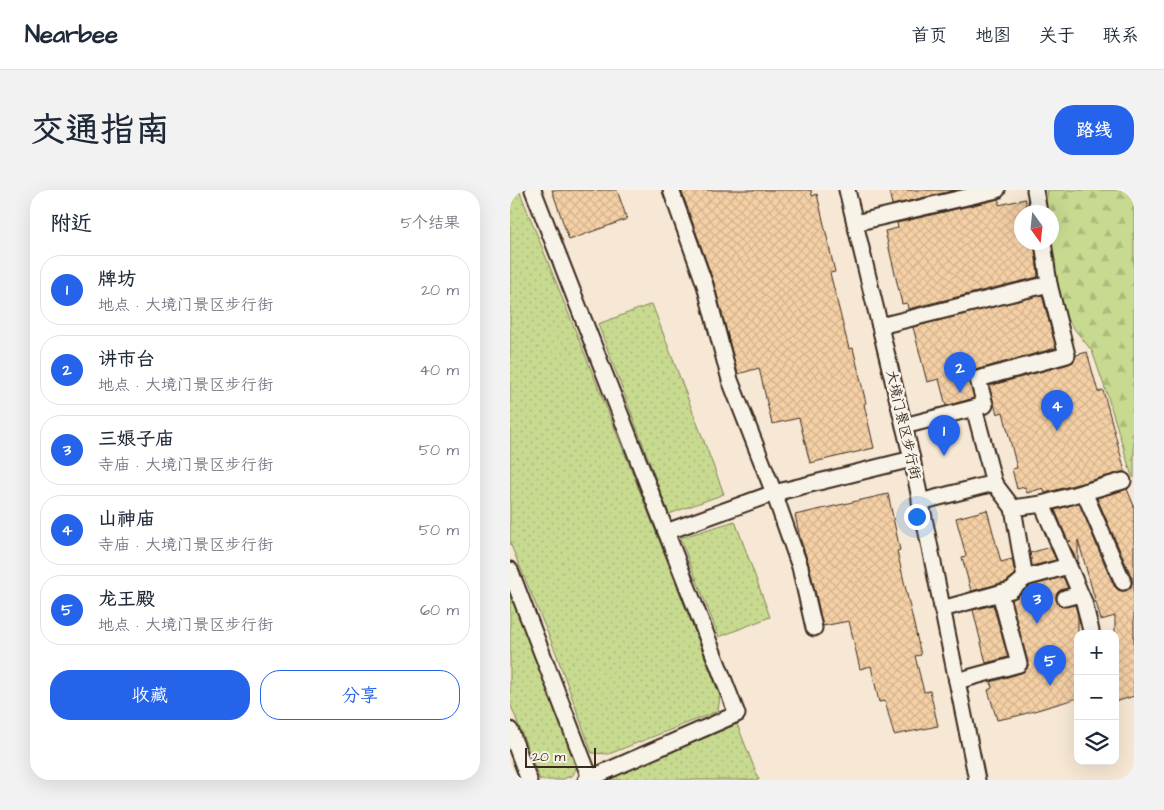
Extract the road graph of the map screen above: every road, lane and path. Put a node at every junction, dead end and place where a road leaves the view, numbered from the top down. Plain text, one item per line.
1 (533, 190) edge
2 (671, 190) edge
3 (847, 190) edge
4 (997, 190) edge
5 (1035, 190) edge
6 (1038, 205) edge
7 (854, 223) junction
8 (1044, 250) edge
9 (1049, 284) junction
10 (880, 326) junction
11 (974, 408) junction
12 (904, 426) junction
13 (912, 459) junction
14 (1124, 481) dead end
15 (994, 483) junction
16 (1084, 492) junction
17 (774, 493) junction
18 (920, 502) junction
19 (1042, 504) junction
20 (1013, 508) junction
21 (666, 532) junction
22 (1068, 566) junction
23 (510, 570) edge
24 (1025, 578) junction
25 (1123, 582) dead end
26 (1000, 593) junction
27 (1080, 594) junction
28 (1065, 598) dead end
29 (942, 609) junction
30 (814, 628) dead end
31 (1091, 630) edge
32 (956, 681) junction
33 (510, 730) edge
34 (588, 779) edge
35 (529, 780) edge
36 (977, 780) edge

1 - 21 street
2 - 17 street
3 - 7 street, 大境门景区步行街
4 - 7 street
5 - 6 street
7 - 10 street, 大境门景区步行街
8 - 9 street
9 - 10 street
9 - 11 street
10 - 12 street, 大境门景区步行街
11 - 12 street
11 - 15 street
12 - 13 street, 大境门景区步行街
13 - 17 street
13 - 18 street, 大境门景区步行街
14 - 16 street
15 - 18 street
15 - 20 street
16 - 19 street
16 - 25 street
17 - 21 street
17 - 30 street
18 - 29 street, 大境门景区步行街
19 - 20 street
19 - 22 street
20 - 24 street
21 - 34 street
22 - 24 street
22 - 27 street
23 - 34 street
24 - 26 street
26 - 29 street
26 - 32 street
27 - 28 street
27 - 31 street
29 - 32 street, 大境门景区步行街
32 - 36 street, 大境门景区步行街
33 - 35 street

